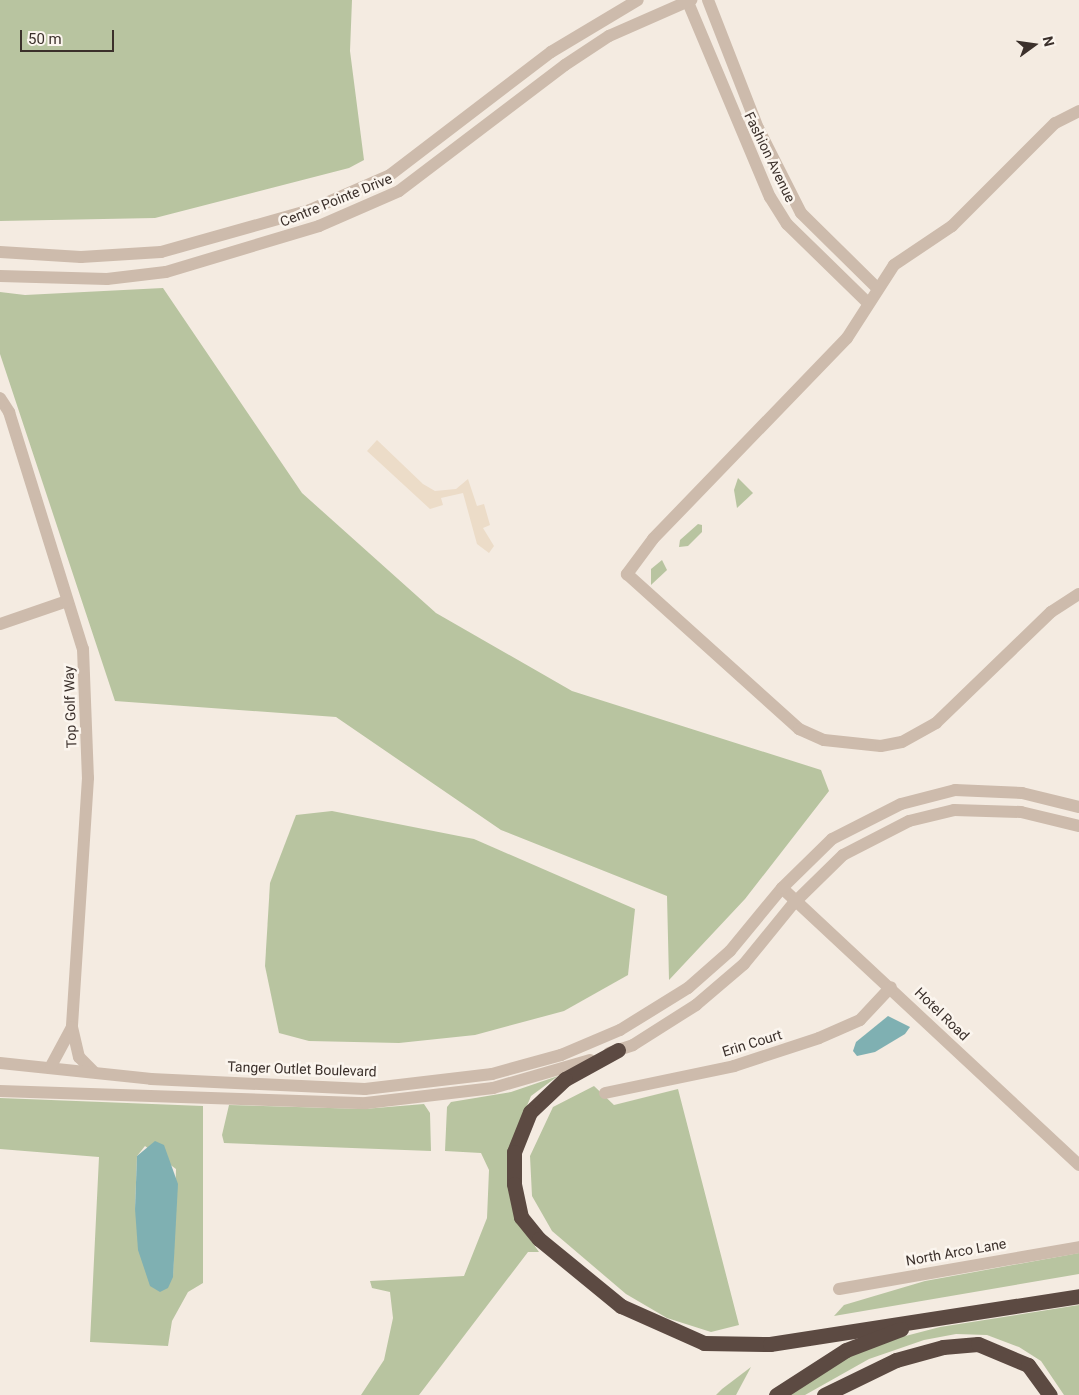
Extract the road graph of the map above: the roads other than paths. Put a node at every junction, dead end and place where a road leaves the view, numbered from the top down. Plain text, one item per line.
1 (638, 0) edge
2 (688, 0) edge
3 (708, 0) edge
4 (1079, 110) edge
5 (5, 252) edge
6 (4, 276) edge
7 (876, 287) junction
8 (867, 302) junction
9 (0, 398) edge
10 (1079, 594) edge
11 (67, 601) junction
12 (0, 624) edge
13 (1079, 807) edge
14 (1079, 826) edge
15 (782, 888) junction
16 (798, 899) junction
17 (891, 987) junction
18 (72, 1027) junction
19 (618, 1050) junction
20 (0, 1063) edge
21 (51, 1066) junction
22 (93, 1071) junction
23 (0, 1092) edge
24 (605, 1093) dead end
25 (1079, 1165) edge
26 (1079, 1246) edge
27 (839, 1289) dead end
28 (1079, 1296) edge
29 (963, 1313) junction
30 (776, 1395) edge
31 (824, 1395) edge
32 (1050, 1395) edge

1 - 5 street, Centre Pointe Drive
2 - 6 street, Centre Pointe Drive
2 - 8 street, Fashion Avenue
3 - 7 street, Fashion Avenue
4 - 7 street
7 - 8 street
8 - 10 street
9 - 11 street, Top Golf Way
11 - 12 street
11 - 18 street, Top Golf Way
13 - 15 street, Tanger Outlet Boulevard
14 - 16 street
15 - 16 street, Hotel Road
15 - 22 street, Tanger Outlet Boulevard
16 - 17 street, Hotel Road
16 - 19 street
17 - 24 street, Erin Court
17 - 25 street, Hotel Road
18 - 21 street, Top Golf Way
18 - 22 street, Top Golf Way
19 - 23 street
19 - 29 highway
20 - 21 street, Tanger Outlet Boulevard
21 - 22 street, Tanger Outlet Boulevard
26 - 27 street, North Arco Lane
28 - 29 highway
29 - 30 highway
31 - 32 highway

